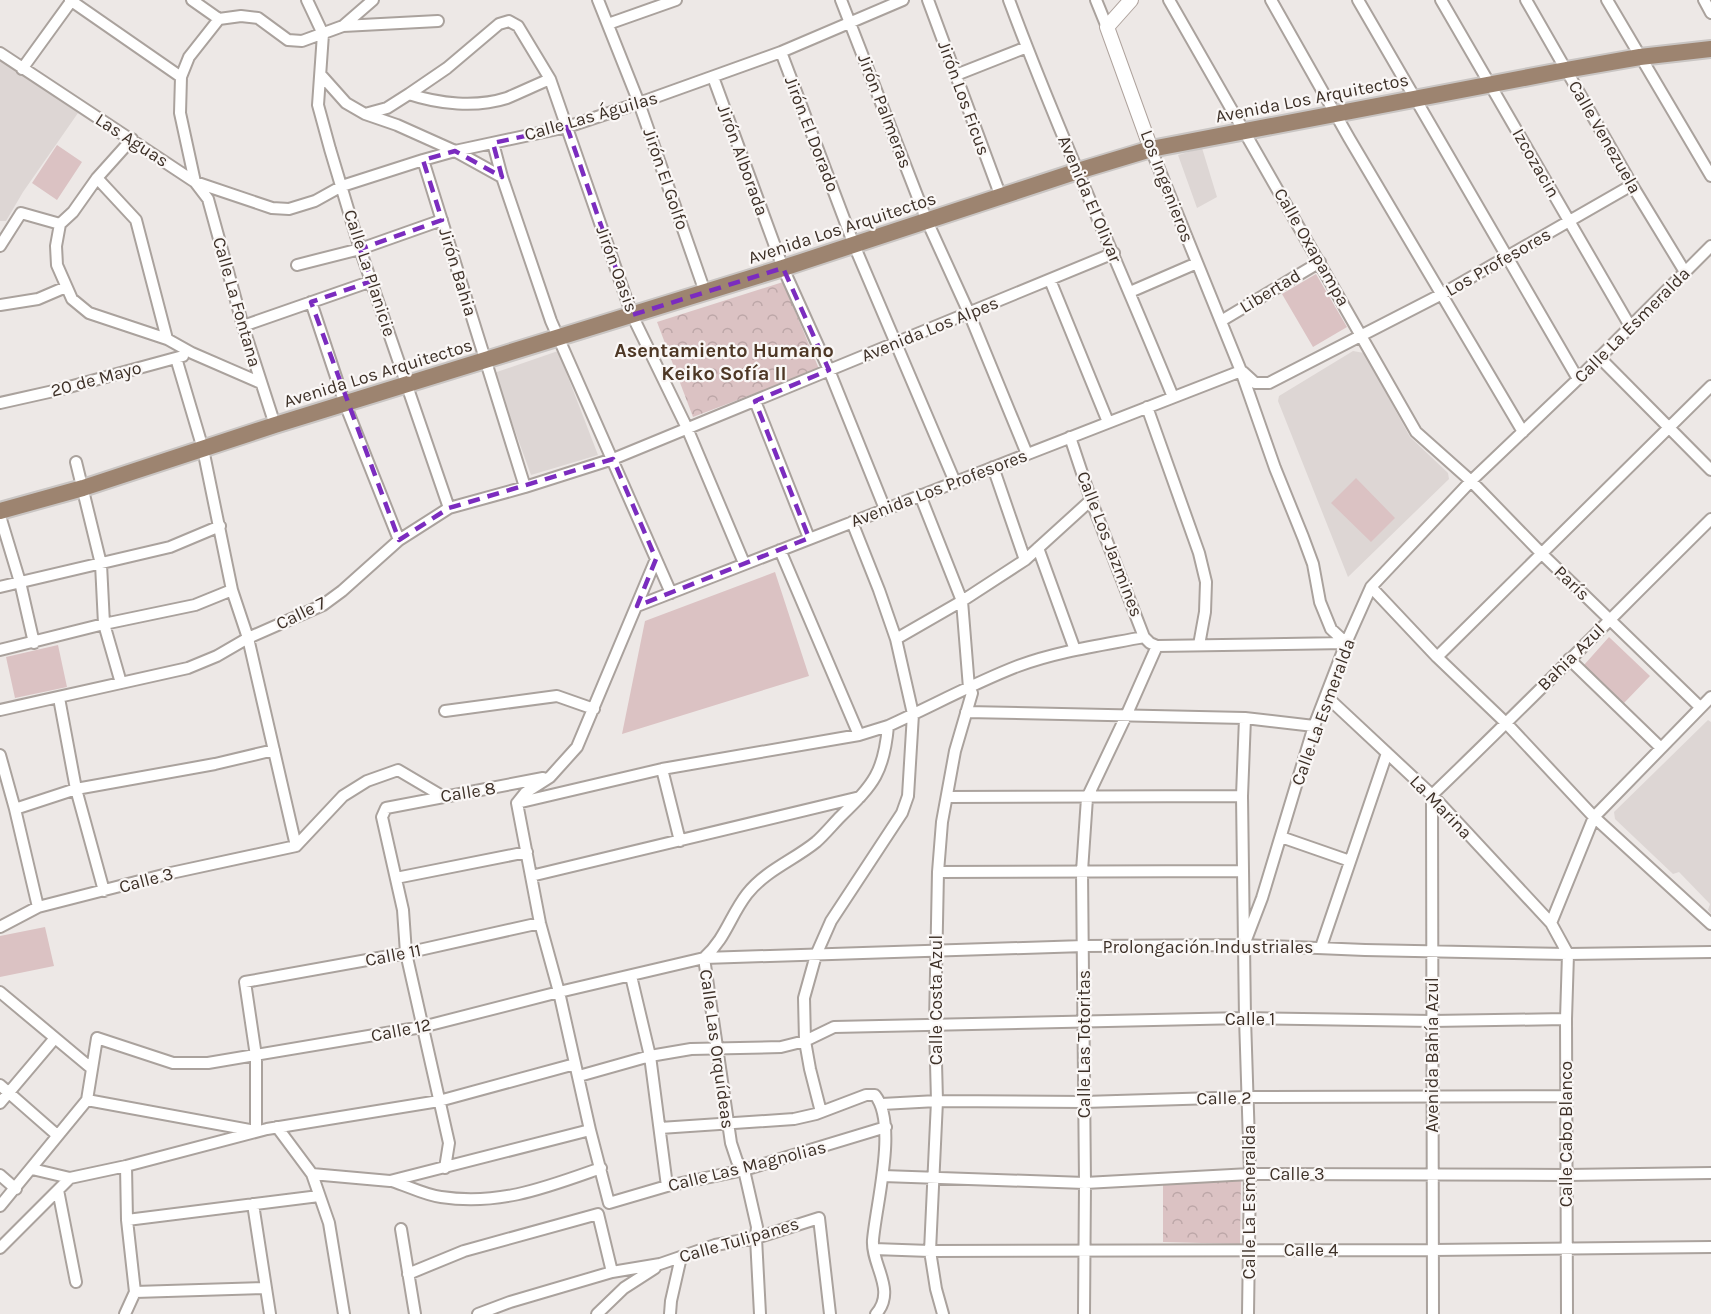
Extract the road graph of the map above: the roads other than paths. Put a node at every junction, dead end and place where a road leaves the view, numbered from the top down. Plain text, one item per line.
1 (71, 0) edge
2 (192, 0) edge
3 (307, 0) edge
4 (373, 0) edge
5 (598, 0) edge
6 (676, 0) edge
7 (841, 0) edge
8 (903, 0) edge
9 (928, 0) edge
10 (1009, 0) edge
11 (1096, 0) edge
12 (1131, 0) edge
13 (1169, 0) edge
14 (1271, 0) edge
15 (1358, 0) edge
16 (1441, 0) edge
17 (1526, 0) edge
18 (1607, 0) edge
19 (1704, 0) edge
20 (1711, 13) edge
21 (219, 19) junction
22 (438, 21) dead end
23 (851, 22) junction
24 (608, 24) junction
25 (343, 26) junction
26 (1107, 27) junction
27 (323, 34) junction
28 (1027, 47) junction
29 (1711, 49) edge
30 (781, 52) junction
31 (0, 53) edge
32 (1640, 57) junction
33 (22, 69) junction
34 (1566, 70) junction
35 (321, 75) junction
36 (956, 75) junction
37 (181, 76) junction
38 (713, 77) junction
39 (550, 79) junction
40 (1490, 84) junction
41 (409, 94) junction
42 (1416, 98) junction
43 (639, 103) junction
44 (365, 114) junction
45 (1335, 115) junction
46 (567, 127) junction
47 (1245, 131) junction
48 (132, 139) junction
49 (493, 143) junction
50 (1151, 149) junction
51 (455, 151) junction
52 (423, 160) junction
53 (1078, 171) junction
54 (1711, 176) edge
55 (502, 177) junction
56 (98, 178) junction
57 (195, 182) junction
58 (1632, 185) junction
59 (342, 186) junction
60 (1001, 197) junction
61 (272, 208) joint
62 (442, 220) junction
63 (927, 221) junction
64 (1569, 221) junction
65 (60, 224) junction
66 (5, 229) edge
67 (854, 245) junction
68 (0, 246) edge
69 (1711, 246) edge
70 (360, 249) junction
71 (1114, 253) junction
72 (1508, 258) junction
73 (1320, 262) junction
74 (1197, 263) junction
75 (297, 265) dead end
76 (783, 268) junction
77 (1685, 272) junction
78 (1050, 280) junction
79 (372, 281) junction
80 (66, 287) junction
81 (705, 292) junction
82 (1130, 292) junction
83 (1442, 294) junction
84 (311, 302) junction
85 (0, 305) edge
86 (969, 313) junction
87 (632, 315) junction
88 (1221, 321) junction
89 (243, 326) junction
90 (1630, 326) junction
91 (1363, 337) junction
92 (559, 338) junction
93 (167, 339) junction
94 (897, 342) junction
95 (192, 353) junction
96 (176, 357) junction
97 (1599, 357) junction
98 (485, 361) junction
99 (829, 370) junction
100 (1241, 371) junction
101 (1578, 379) junction
102 (261, 383) junction
103 (407, 384) junction
104 (1711, 386) edge
105 (1173, 397) junction
106 (755, 401) junction
107 (0, 403) edge
108 (345, 404) junction
109 (1147, 407) junction
110 (1108, 422) junction
111 (275, 425) junction
112 (687, 428) junction
113 (1669, 428) junction
114 (1523, 432) junction
115 (1070, 437) junction
116 (203, 449) junction
117 (1027, 454) junction
118 (613, 459) junction
119 (76, 462) dead end
120 (993, 467) junction
121 (1711, 470) edge
122 (1471, 481) junction
123 (955, 482) junction
124 (525, 487) junction
125 (83, 488) junction
126 (920, 495) junction
127 (1091, 500) junction
128 (449, 508) junction
129 (885, 509) junction
130 (0, 511) edge
131 (0, 516) edge
132 (1711, 519) edge
133 (852, 522) junction
134 (220, 526) junction
135 (809, 538) junction
136 (399, 540) junction
137 (1038, 548) junction
138 (780, 550) junction
139 (1542, 554) junction
140 (656, 559) junction
141 (1025, 560) junction
142 (744, 563) junction
143 (102, 564) junction
144 (20, 582) junction
145 (0, 587) edge
146 (1371, 587) junction
147 (232, 590) junction
148 (671, 593) junction
149 (962, 602) junction
150 (637, 606) junction
151 (1609, 619) junction
152 (104, 624) junction
153 (1144, 637) junction
154 (248, 638) junction
155 (896, 639) junction
156 (34, 643) junction
157 (1346, 643) junction
158 (1199, 645) junction
159 (1157, 646) junction
160 (0, 650) edge
161 (1076, 650) junction
162 (1437, 657) junction
163 (1569, 659) junction
164 (121, 683) junction
165 (969, 688) junction
166 (1326, 696) junction
167 (1711, 697) edge
168 (59, 698) junction
169 (1701, 707) junction
170 (594, 709) junction
171 (0, 710) edge
172 (445, 711) dead end
173 (966, 712) junction
174 (914, 714) junction
175 (1126, 716) junction
176 (1245, 718) junction
177 (1507, 724) junction
178 (888, 726) junction
179 (1314, 726) junction
180 (859, 735) junction
181 (1661, 748) junction
182 (274, 750) junction
183 (1387, 753) junction
184 (0, 755) edge
185 (662, 769) junction
186 (550, 777) junction
187 (76, 789) junction
188 (1432, 795) junction
189 (442, 796) junction
190 (1242, 796) junction
191 (860, 797) junction
192 (947, 797) junction
193 (1087, 798) junction
194 (517, 803) junction
195 (15, 809) junction
196 (1593, 817) junction
197 (1281, 837) junction
198 (681, 841) junction
199 (296, 846) junction
200 (527, 852) junction
201 (1350, 861) junction
202 (1243, 870) junction
203 (1082, 871) junction
204 (938, 872) junction
205 (531, 876) junction
206 (396, 878) junction
207 (104, 891) junction
208 (38, 908) junction
209 (540, 923) junction
210 (1551, 923) junction
211 (1711, 924) edge
212 (0, 927) edge
213 (1244, 945) junction
214 (1084, 946) junction
215 (1321, 947) junction
216 (1432, 950) junction
217 (936, 951) junction
218 (1711, 952) edge
219 (406, 953) junction
220 (1568, 954) junction
221 (816, 955) junction
222 (704, 958) junction
223 (631, 976) junction
224 (0, 992) edge
225 (559, 992) junction
226 (1245, 1018) junction
227 (1566, 1019) junction
228 (1432, 1021) junction
229 (1085, 1022) junction
230 (935, 1024) junction
231 (422, 1027) junction
232 (55, 1038) junction
233 (805, 1041) junction
234 (718, 1049) junction
235 (256, 1056) junction
236 (650, 1056) junction
237 (574, 1064) junction
238 (91, 1068) junction
239 (579, 1076) junction
240 (0, 1086) edge
241 (9, 1093) junction
242 (1566, 1096) junction
243 (1248, 1097) junction
244 (1432, 1097) junction
245 (87, 1100) junction
246 (439, 1101) junction
247 (937, 1101) junction
248 (1084, 1102) junction
249 (0, 1103) edge
250 (882, 1104) junction
251 (821, 1112) junction
252 (729, 1123) junction
253 (277, 1127) junction
254 (885, 1127) junction
255 (660, 1128) junction
256 (590, 1130) junction
257 (256, 1131) junction
258 (57, 1135) junction
259 (126, 1166) junction
260 (445, 1168) junction
261 (601, 1168) junction
262 (32, 1169) junction
263 (744, 1170) junction
264 (1711, 1173) edge
265 (312, 1174) junction
266 (1250, 1174) junction
267 (1432, 1174) junction
268 (0, 1175) edge
269 (1567, 1175) junction
270 (883, 1176) junction
271 (70, 1178) junction
272 (932, 1179) junction
273 (390, 1181) junction
274 (1085, 1183) junction
275 (667, 1186) junction
276 (16, 1189) junction
277 (58, 1190) junction
278 (320, 1196) junction
279 (253, 1204) junction
280 (0, 1206) edge
281 (128, 1220) junction
282 (401, 1229) dead end
283 (756, 1238) junction
284 (1711, 1247) edge
285 (0, 1248) edge
286 (1567, 1248) junction
287 (874, 1249) junction
288 (1085, 1250) junction
289 (1433, 1250) junction
290 (930, 1251) junction
291 (1249, 1251) junction
292 (681, 1257) junction
293 (660, 1264) junction
294 (612, 1272) junction
295 (408, 1274) junction
296 (76, 1282) dead end
297 (266, 1288) junction
298 (135, 1292) junction
299 (125, 1314) edge
300 (270, 1314) edge
301 (344, 1314) edge
302 (415, 1314) edge
303 (478, 1314) edge
304 (597, 1314) edge
305 (670, 1314) edge
306 (760, 1314) edge
307 (830, 1314) edge
308 (876, 1314) edge
309 (943, 1314) edge
310 (1084, 1314) edge
311 (1248, 1314) edge
312 (1433, 1314) edge
313 (1567, 1314) edge

1 - 33 street
1 - 37 street
2 - 21 street
3 - 27 street
4 - 25 street
5 - 24 street, Jirón El Golfo
6 - 24 street
7 - 23 street, Jirón Palmeras
8 - 23 street, Calle Las Águilas
9 - 36 street, Jirón Los Ficus
10 - 28 street, Avenida El Olivar
11 - 26 street, Los Ingenieros
12 - 26 street
13 - 47 street, Calle Oxapampa
14 - 45 street
15 - 42 street
16 - 40 street, Izcozacin
17 - 34 street, Calle Venezuela
18 - 32 street
19 - 20 street
21 - 27 street
21 - 37 street
22 - 25 street
23 - 30 street, Calle Las Águilas
23 - 63 street, Jirón Palmeras
24 - 43 street, Jirón El Golfo
25 - 27 street
26 - 50 street, Los Ingenieros
27 - 35 street, Calle La Planicie
28 - 36 street
28 - 53 street, Avenida El Olivar
29 - 32 main road, Avenida Los Arquitectos
30 - 38 street, Calle Las Águilas
30 - 67 street, Jirón El Dorado
31 - 33 street, Las Aguas
32 - 34 main road, Avenida Los Arquitectos
32 - 54 street
33 - 48 street, Las Aguas
34 - 40 main road, Avenida Los Arquitectos
34 - 58 street, Calle Venezuela
35 - 44 street
35 - 59 street, Calle La Planicie
36 - 60 street, Jirón Los Ficus
37 - 57 street
38 - 43 street, Calle Las Águilas
38 - 76 street, Jirón Alborada
39 - 41 street
39 - 41 street, Jirón Oasis
39 - 46 street, Jirón Oasis
40 - 42 main road, Avenida Los Arquitectos
40 - 64 street, Izcozacin
41 - 44 street
42 - 45 main road, Avenida Los Arquitectos
42 - 72 street
43 - 46 street, Calle Las Águilas
43 - 81 street, Jirón El Golfo
44 - 51 street
45 - 47 main road, Avenida Los Arquitectos
45 - 83 street
46 - 49 street, Calle Las Águilas
46 - 87 street, Jirón Oasis
47 - 50 main road, Avenida Los Arquitectos
47 - 73 street, Calle Oxapampa
48 - 56 street
48 - 57 street, Las Aguas
49 - 51 street, Calle Las Águilas
49 - 55 street
50 - 53 main road, Avenida Los Arquitectos
50 - 74 street, Los Ingenieros
51 - 52 street, Calle Las Águilas
51 - 55 street
52 - 59 street, Calle Las Águilas
52 - 62 street, Jirón Bahia
53 - 60 main road, Avenida Los Arquitectos
53 - 71 street, Avenida El Olivar
55 - 92 street
56 - 65 street
56 - 93 street
57 - 61 street, Las Aguas
57 - 89 street, Calle La Fontana
58 - 64 street, Los Profesores
58 - 77 street, Calle Venezuela
59 - 61 street, Calle Las Águilas
59 - 70 street, Calle La Planicie
60 - 63 main road, Avenida Los Arquitectos
62 - 70 street
62 - 98 street, Jirón Bahia
63 - 67 main road, Avenida Los Arquitectos
63 - 86 street, Jirón Palmeras
64 - 72 street, Los Profesores
64 - 90 street, Izcozacin
65 - 66 street
65 - 80 street
66 - 68 street
67 - 76 main road, Avenida Los Arquitectos
67 - 94 street, Jirón El Dorado
69 - 77 street, Calle La Esmeralda
70 - 75 street
70 - 79 street, Calle La Planicie
71 - 78 street, Avenida Los Alpes
71 - 82 street, Avenida El Olivar
72 - 83 street, Los Profesores
72 - 101 street
73 - 88 street, Libertad
73 - 91 street, Calle Oxapampa
74 - 82 street
74 - 88 street, Los Ingenieros
76 - 81 main road, Avenida Los Arquitectos
76 - 99 street, Jirón Alborada
77 - 90 street, Calle La Esmeralda
78 - 86 street, Avenida Los Alpes
78 - 110 street
79 - 84 street
79 - 103 street, Calle La Planicie
80 - 85 street
80 - 93 street
81 - 87 main road, Avenida Los Arquitectos
82 - 105 street, Avenida El Olivar
83 - 91 street, Los Profesores
83 - 114 street
84 - 89 street
84 - 108 street
86 - 94 street, Avenida Los Alpes
86 - 117 street, Jirón Palmeras
87 - 92 main road, Avenida Los Arquitectos
87 - 112 street, Jirón Oasis
88 - 100 street, Los Ingenieros
89 - 102 street, Calle La Fontana
90 - 97 street, Calle La Esmeralda
91 - 100 street, Los Profesores
91 - 122 street, Calle Oxapampa
92 - 98 main road, Avenida Los Arquitectos
92 - 118 street
93 - 95 street
94 - 99 street, Avenida Los Alpes
94 - 123 street, Jirón El Dorado
95 - 96 street, 20 de Mayo
95 - 102 street
96 - 107 street, 20 de Mayo
96 - 116 street
97 - 101 street, Calle La Esmeralda
97 - 113 street
98 - 103 main road, Avenida Los Arquitectos
98 - 124 street, Jirón Bahia
99 - 106 street, Avenida Los Alpes
99 - 129 street, Jirón Alborada
100 - 105 street, Avenida Los Profesores
100 - 157 street, Los Ingenieros
101 - 114 street, Calle La Esmeralda
102 - 111 street, Calle La Fontana
103 - 108 main road, Avenida Los Arquitectos
103 - 128 street, Calle La Planicie
104 - 113 street
105 - 109 street, Avenida Los Profesores
106 - 112 street, Avenida Los Alpes
106 - 135 street
108 - 111 main road, Avenida Los Arquitectos
108 - 136 street
109 - 110 street, Avenida Los Profesores
109 - 158 street
110 - 115 street, Avenida Los Profesores
111 - 116 main road, Avenida Los Arquitectos
112 - 118 street, Avenida Los Alpes
112 - 142 street, Jirón Oasis
113 - 121 street
113 - 139 street
114 - 122 street, Calle La Esmeralda
115 - 117 street, Avenida Los Profesores
115 - 127 street, Calle Los Jazmines
116 - 125 main road, Avenida Los Arquitectos
116 - 134 street
117 - 120 street, Avenida Los Profesores
118 - 124 street, Calle 7
118 - 140 street
119 - 125 street
120 - 123 street, Avenida Los Profesores
120 - 141 street
122 - 139 street, París
122 - 146 street, Calle La Esmeralda
123 - 126 street, Avenida Los Profesores
124 - 128 street, Calle 7
125 - 130 main road, Avenida Los Arquitectos
125 - 143 street
126 - 129 street, Avenida Los Profesores
126 - 149 street, Calle Costa Azul
127 - 137 street
127 - 153 street, Calle Los Jazmines
128 - 136 street, Calle 7
129 - 133 street, Avenida Los Profesores
131 - 144 street
132 - 151 street, Bahia Azul
133 - 135 street, Avenida Los Profesores
133 - 155 street
134 - 143 street
134 - 147 street
135 - 138 street, Avenida Los Profesores
136 - 154 street, Calle 7
137 - 141 street
137 - 161 street
138 - 142 street, Avenida Los Profesores
138 - 180 street
139 - 151 street, París
139 - 162 street
140 - 148 street
140 - 150 street
141 - 149 street
142 - 148 street, Avenida Los Profesores
143 - 144 street
143 - 152 street
144 - 145 street
144 - 156 street
146 - 157 street, Calle La Esmeralda
146 - 162 street
147 - 152 street
147 - 154 street
148 - 150 street, Avenida Los Profesores
149 - 155 street
149 - 165 street, Calle Costa Azul
150 - 170 street
151 - 163 street, Bahia Azul
151 - 169 street, París
152 - 156 street
152 - 164 street
153 - 159 street, Calle Los Jazmines
153 - 161 street
154 - 164 street, Calle 7
154 - 182 street
155 - 174 street
156 - 160 street
157 - 158 street
157 - 166 street, Calle La Esmeralda
158 - 159 street
159 - 175 street, Calle Las Totoritas
161 - 165 street
162 - 177 street
163 - 177 street, Bahia Azul
163 - 181 street
164 - 168 street, Calle 7
165 - 173 street, Calle Costa Azul
165 - 174 street
166 - 179 street, Calle La Esmeralda
166 - 183 street, La Marina
167 - 169 street
168 - 171 street, Calle 7
168 - 187 street
169 - 181 street
170 - 172 street
170 - 186 street
173 - 175 street
173 - 192 street, Calle Costa Azul
174 - 178 street
174 - 221 street
175 - 176 street
175 - 193 street, Calle Las Totoritas
176 - 179 street
176 - 190 street
177 - 188 street, Bahia Azul
177 - 196 street
178 - 180 street
178 - 191 street, Calle Las Orquídeas
179 - 197 street, Calle La Esmeralda
180 - 185 street
181 - 196 street
182 - 187 street
182 - 199 street
183 - 188 street, La Marina
183 - 201 street
184 - 195 street
185 - 194 street
185 - 198 street
186 - 189 street, Calle 8
186 - 194 street
187 - 195 street
187 - 207 street
188 - 210 street, La Marina
188 - 216 street, Avenida Bahía Azul
189 - 199 street
189 - 206 street, Calle 8
190 - 193 street
190 - 202 street
191 - 198 street
191 - 222 street, Calle Las Orquídeas
192 - 193 street
192 - 204 street, Calle Costa Azul
193 - 203 street, Calle Las Totoritas
194 - 200 street
195 - 208 street
196 - 210 street
196 - 211 street
197 - 201 street
197 - 213 street, Calle La Esmeralda
198 - 205 street
199 - 207 street, Calle 3
200 - 205 street
200 - 206 street
201 - 215 street
202 - 203 street
202 - 213 street
203 - 204 street
203 - 214 street, Calle Las Totoritas
204 - 217 street, Calle Costa Azul
205 - 209 street
206 - 219 street
207 - 208 street, Calle 3
208 - 212 street, Calle 3
209 - 219 street, Calle 11
209 - 225 street
210 - 220 street, La Marina
213 - 214 street, Prolongación Industriales
213 - 215 street, Prolongación Industriales
213 - 226 street, Calle La Esmeralda
214 - 217 street, Prolongación Industriales
214 - 229 street, Calle Las Totoritas
215 - 216 street, Prolongación Industriales
216 - 220 street, Prolongación Industriales
216 - 228 street, Avenida Bahía Azul
217 - 221 street, Prolongación Industriales
217 - 230 street, Calle Costa Azul
218 - 220 street, Prolongación Industriales
219 - 231 street
219 - 235 street, Calle 11
220 - 227 street, Calle Cabo Blanco
221 - 222 street, Prolongación Industriales
221 - 233 street
222 - 223 street, Calle 12
222 - 234 street, Calle Las Orquídeas
223 - 225 street, Calle 12
223 - 236 street
224 - 232 street
225 - 231 street, Calle 12
225 - 237 street
226 - 228 street, Calle 1
226 - 229 street, Calle 1
226 - 243 street, Calle La Esmeralda
227 - 228 street, Calle 1
227 - 242 street, Calle Cabo Blanco
228 - 244 street, Avenida Bahía Azul
229 - 230 street, Calle 1
229 - 248 street, Calle Las Totoritas
230 - 233 street, Calle 1
230 - 247 street, Calle Costa Azul
231 - 235 street, Calle 12
231 - 246 street
232 - 238 street
232 - 241 street
233 - 234 street, Calle 1
233 - 251 street
234 - 236 street, Calle 1
234 - 252 street, Calle Las Orquídeas
235 - 238 street, Calle 12
235 - 257 street
236 - 239 street, Calle 1
236 - 255 street
237 - 239 street
237 - 246 street
238 - 245 street
239 - 256 street
240 - 241 street
241 - 249 street
241 - 258 street
242 - 244 street, Calle 2
242 - 269 street, Calle Cabo Blanco
243 - 244 street, Calle 2
243 - 248 street, Calle 2
243 - 266 street, Calle La Esmeralda
244 - 267 street, Avenida Bahía Azul
245 - 257 street
245 - 258 street
246 - 253 street
246 - 260 street
247 - 248 street, Calle 2
247 - 250 street, Calle 2
247 - 272 street, Calle Costa Azul
248 - 274 street, Calle Las Totoritas
250 - 251 street, Calle 2
250 - 254 street
251 - 252 street
252 - 255 street
252 - 263 street, Calle Las Orquídeas
253 - 257 street
253 - 265 street
254 - 263 street, Calle Las Magnolias
254 - 270 street
255 - 275 street
256 - 260 street
256 - 261 street
257 - 259 street
258 - 262 street
259 - 271 street
259 - 281 street
260 - 273 street
261 - 273 street
261 - 275 street, Calle Las Magnolias
262 - 271 street
262 - 276 street
263 - 275 street, Calle Las Magnolias
263 - 283 street, Calle Las Orquídeas
264 - 269 street, Calle 3
265 - 273 street
265 - 278 street
266 - 267 street, Calle 3
266 - 274 street, Calle 3
266 - 291 street, Calle La Esmeralda
267 - 269 street, Calle 3
267 - 289 street, Avenida Bahía Azul
268 - 276 street
269 - 286 street, Calle Cabo Blanco
270 - 272 street, Calle 3
270 - 287 street
271 - 277 street
272 - 274 street, Calle 3
272 - 290 street, Calle Costa Azul
274 - 288 street, Calle Las Totoritas
276 - 280 street
277 - 285 street
277 - 296 street
278 - 279 street
278 - 301 street
279 - 281 street
279 - 297 street
281 - 298 street
282 - 295 street
283 - 292 street, Calle Tulipanes
283 - 306 street, Calle Las Orquídeas
283 - 307 street, Calle Tulipanes
284 - 286 street, Calle 4
286 - 289 street, Calle 4
286 - 313 street, Calle Cabo Blanco
287 - 290 street, Calle 4
287 - 308 street
288 - 290 street, Calle 4
288 - 291 street, Calle 4
288 - 310 street, Calle Las Totoritas
289 - 291 street, Calle 4
289 - 312 street, Avenida Bahía Azul
290 - 309 street, Calle Costa Azul
291 - 311 street, Calle La Esmeralda
292 - 293 street, Calle Tulipanes
292 - 305 street
293 - 294 street, Calle Tulipanes
293 - 304 street, Calle Tulipanes
294 - 295 street
294 - 303 street, Calle Tulipanes
295 - 302 street
297 - 298 street
297 - 300 street
298 - 299 street

